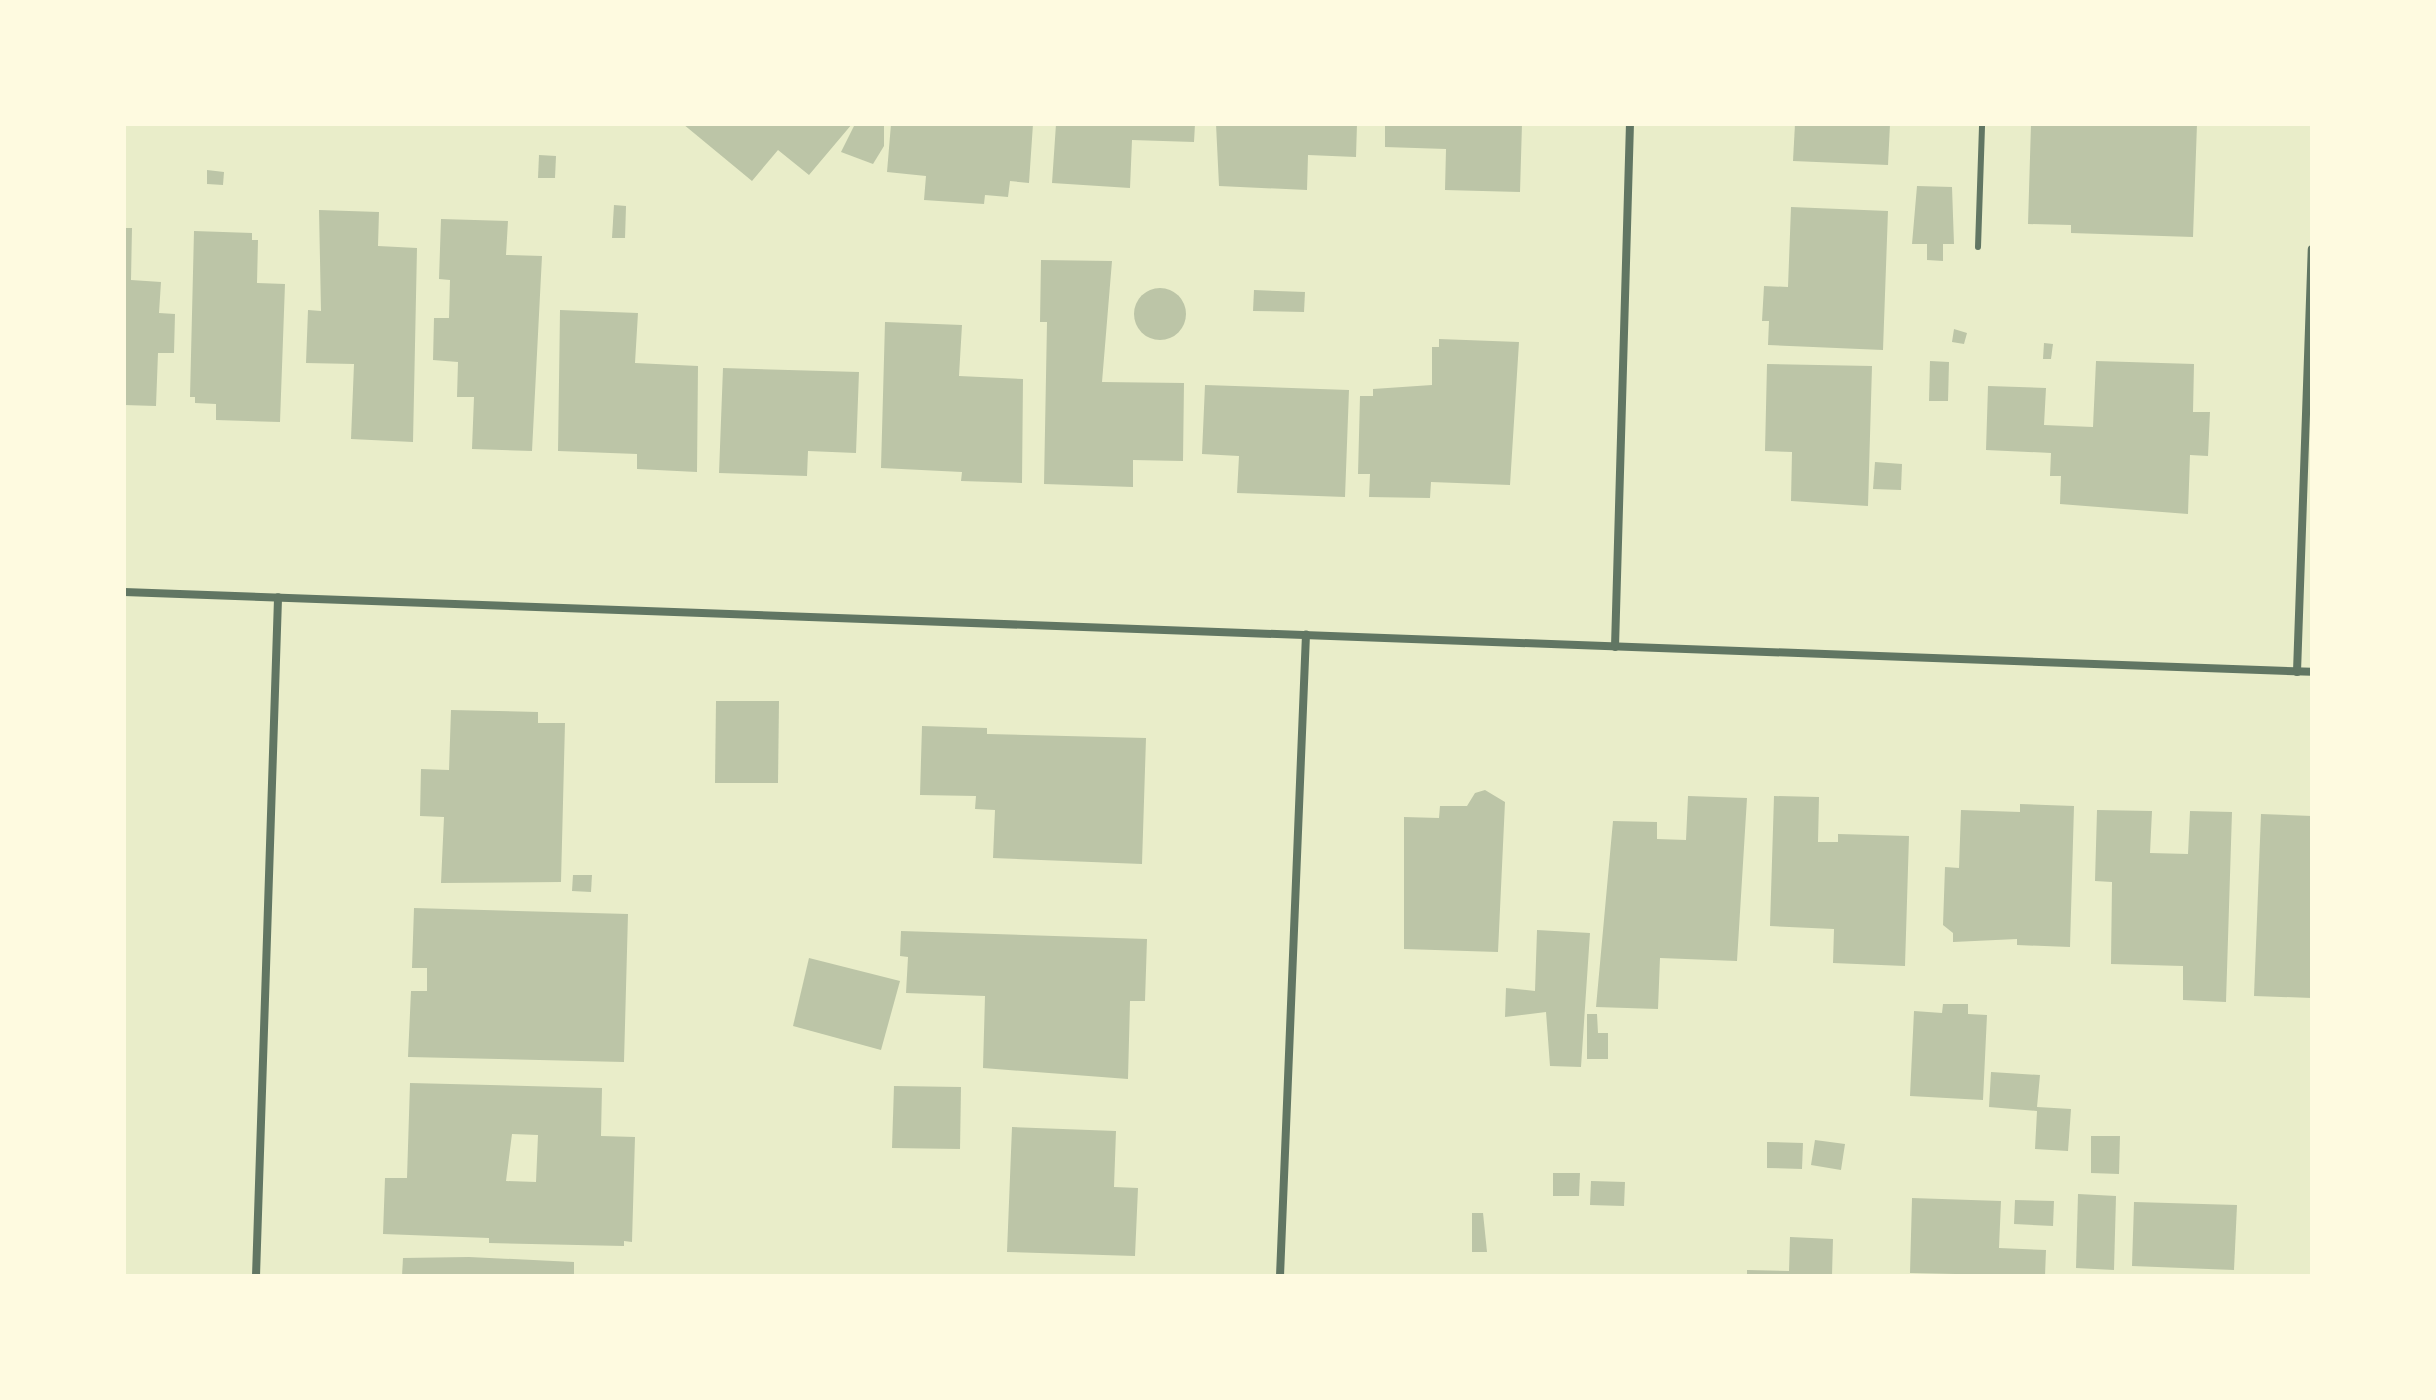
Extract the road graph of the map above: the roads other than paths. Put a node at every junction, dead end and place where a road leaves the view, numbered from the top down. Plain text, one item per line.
1 (1630, 124) edge
2 (1982, 124) edge
3 (1978, 247) dead end
4 (2312, 249) edge
5 (124, 592) edge
6 (278, 597) junction
7 (1306, 635) junction
8 (1615, 647) junction
9 (2297, 672) junction
10 (2312, 672) edge
11 (256, 1276) edge
12 (1280, 1276) edge

1 - 8 street
2 - 3 lane
4 - 9 street
5 - 6 street
6 - 7 street
6 - 11 street
7 - 8 street
7 - 12 street
8 - 9 street
9 - 10 street

